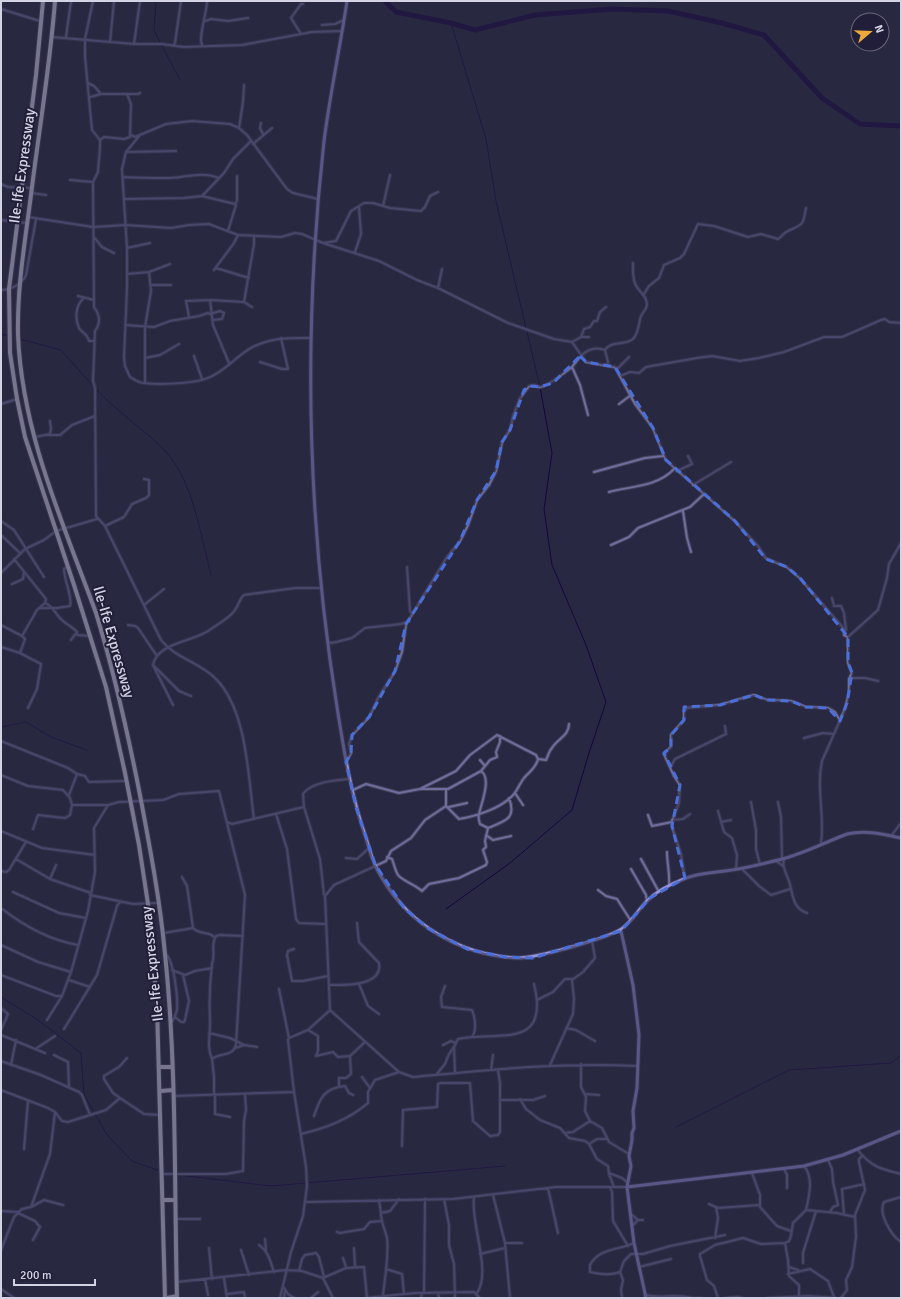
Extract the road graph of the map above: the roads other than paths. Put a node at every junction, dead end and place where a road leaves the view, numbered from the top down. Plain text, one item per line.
1 (43, 1) edge
2 (55, 1) edge
3 (71, 1) edge
4 (93, 1) edge
5 (114, 1) edge
6 (140, 1) edge
7 (181, 1) edge
8 (207, 1) edge
9 (348, 1) edge
10 (303, 4) dead end
11 (1, 9) edge
12 (248, 18) dead end
13 (344, 20) junction
14 (40, 21) junction
15 (205, 21) junction
16 (322, 25) dead end
17 (342, 32) junction
18 (301, 34) junction
19 (52, 36) junction
20 (66, 37) junction
21 (85, 38) junction
22 (110, 42) junction
23 (200, 42) junction
24 (134, 44) junction
25 (202, 45) junction
26 (173, 46) junction
27 (197, 46) junction
28 (88, 83) junction
29 (244, 85) dead end
30 (140, 93) dead end
31 (101, 94) junction
32 (127, 94) junction
33 (89, 97) junction
34 (261, 123) dead end
35 (239, 128) junction
36 (272, 128) dead end
37 (263, 134) junction
38 (131, 135) junction
39 (140, 135) junction
40 (100, 140) junction
41 (252, 142) junction
42 (27, 151) junction
43 (176, 151) dead end
44 (36, 152) junction
45 (126, 152) junction
46 (390, 175) dead end
47 (237, 176) dead end
48 (123, 177) junction
49 (219, 178) junction
50 (70, 180) dead end
51 (93, 182) junction
52 (1, 184) edge
53 (22, 188) junction
54 (31, 191) junction
55 (438, 192) dead end
56 (46, 195) dead end
57 (202, 196) junction
58 (319, 198) junction
59 (125, 199) junction
60 (235, 204) junction
61 (383, 206) junction
62 (359, 207) junction
63 (806, 208) dead end
64 (28, 217) junction
65 (36, 218) junction
66 (1, 220) edge
67 (18, 221) junction
68 (27, 223) junction
69 (126, 225) junction
70 (93, 227) junction
71 (228, 231) junction
72 (238, 235) junction
73 (93, 236) junction
74 (254, 236) junction
75 (317, 240) junction
76 (150, 243) dead end
77 (323, 243) junction
78 (127, 248) junction
79 (114, 253) dead end
80 (354, 253) junction
81 (633, 262) dead end
82 (170, 264) dead end
83 (442, 269) dead end
84 (149, 272) junction
85 (127, 274) junction
86 (249, 278) junction
87 (19, 284) junction
88 (151, 285) junction
89 (171, 285) dead end
90 (438, 288) junction
91 (9, 289) junction
92 (1, 290) edge
93 (644, 294) junction
94 (78, 296) dead end
95 (84, 298) junction
96 (94, 300) junction
97 (210, 300) junction
98 (244, 302) junction
99 (252, 307) dead end
100 (606, 307) dead end
101 (210, 314) junction
102 (189, 317) junction
103 (212, 320) junction
104 (901, 323) edge
105 (125, 325) junction
106 (145, 327) junction
107 (581, 337) junction
108 (589, 337) dead end
109 (281, 338) junction
110 (311, 338) junction
111 (94, 341) junction
112 (572, 342) junction
113 (178, 344) dead end
114 (605, 350) junction
115 (194, 356) dead end
116 (580, 356) junction
117 (629, 357) dead end
118 (145, 358) junction
119 (260, 362) dead end
120 (229, 364) junction
121 (607, 365) junction
122 (572, 367) junction
123 (616, 369) junction
124 (620, 376) junction
125 (202, 379) junction
126 (145, 383) junction
127 (631, 395) junction
128 (17, 399) junction
129 (1, 404) edge
130 (619, 404) dead end
131 (588, 415) dead end
132 (95, 416) junction
133 (50, 421) dead end
134 (48, 435) junction
135 (34, 436) junction
136 (25, 437) junction
137 (663, 456) junction
138 (688, 456) dead end
139 (731, 462) dead end
140 (674, 469) junction
141 (677, 471) junction
142 (594, 472) dead end
143 (144, 479) dead end
144 (693, 485) junction
145 (609, 492) dead end
146 (704, 494) junction
147 (683, 510) junction
148 (98, 519) junction
149 (1, 521) edge
150 (105, 526) junction
151 (64, 528) junction
152 (56, 531) junction
153 (1, 535) edge
154 (901, 543) edge
155 (611, 545) dead end
156 (25, 549) junction
157 (692, 552) dead end
158 (20, 553) junction
159 (14, 559) junction
160 (68, 566) junction
161 (407, 567) dead end
162 (23, 571) junction
163 (1, 573) edge
164 (44, 577) dead end
165 (84, 581) junction
166 (12, 584) dead end
167 (74, 585) junction
168 (320, 588) junction
169 (164, 589) dead end
170 (832, 598) dead end
171 (45, 602) junction
172 (144, 605) junction
173 (52, 607) junction
174 (37, 610) junction
175 (412, 613) junction
176 (409, 620) junction
177 (1, 625) edge
178 (128, 625) dead end
179 (77, 632) junction
180 (844, 635) junction
181 (22, 636) junction
182 (90, 636) junction
183 (848, 637) junction
184 (71, 640) dead end
185 (327, 642) junction
186 (1, 646) edge
187 (167, 647) junction
188 (20, 653) junction
189 (156, 656) junction
190 (153, 665) junction
191 (849, 679) junction
192 (878, 681) dead end
193 (191, 696) dead end
194 (173, 705) dead end
195 (28, 708) dead end
196 (840, 721) junction
197 (569, 724) dead end
198 (725, 726) dead end
199 (834, 734) junction
200 (500, 736) junction
201 (804, 738) dead end
202 (1, 741) edge
203 (538, 759) junction
204 (480, 760) dead end
205 (346, 762) junction
206 (485, 766) junction
207 (671, 766) junction
208 (481, 771) junction
209 (77, 774) junction
210 (1, 775) edge
211 (349, 779) junction
212 (127, 781) junction
213 (420, 789) junction
214 (446, 790) junction
215 (352, 791) junction
216 (515, 793) junction
217 (69, 796) junction
218 (509, 798) junction
219 (130, 801) junction
220 (141, 801) junction
221 (751, 802) dead end
222 (778, 802) dead end
223 (467, 803) dead end
224 (72, 805) junction
225 (108, 805) junction
226 (523, 805) dead end
227 (304, 807) junction
228 (447, 807) junction
229 (718, 811) dead end
230 (276, 814) junction
231 (479, 814) junction
232 (690, 814) dead end
233 (648, 815) dead end
234 (254, 819) junction
235 (731, 820) dead end
236 (672, 821) junction
237 (227, 822) junction
238 (721, 822) junction
239 (901, 823) edge
240 (232, 824) junction
241 (229, 828) junction
242 (488, 828) junction
243 (33, 829) dead end
244 (1, 831) edge
245 (486, 835) junction
246 (511, 836) dead end
247 (891, 836) junction
248 (901, 838) edge
249 (26, 842) junction
250 (821, 844) junction
251 (369, 848) junction
252 (667, 852) dead end
253 (95, 855) junction
254 (387, 857) junction
255 (346, 858) dead end
256 (16, 859) junction
257 (641, 859) dead end
258 (783, 859) junction
259 (775, 861) junction
260 (375, 864) junction
261 (760, 864) junction
262 (56, 865) dead end
263 (783, 866) junction
264 (742, 868) junction
265 (631, 869) dead end
266 (736, 869) junction
267 (1, 871) edge
268 (182, 877) dead end
269 (685, 878) junction
270 (50, 879) junction
271 (669, 886) junction
272 (790, 889) junction
273 (598, 890) dead end
274 (13, 892) dead end
275 (659, 892) junction
276 (91, 894) junction
277 (120, 902) junction
278 (646, 902) junction
279 (158, 903) junction
280 (324, 903) junction
281 (148, 904) junction
282 (1, 908) edge
283 (807, 913) dead end
284 (86, 918) junction
285 (631, 921) junction
286 (357, 923) dead end
287 (325, 924) junction
288 (193, 928) junction
289 (621, 931) junction
290 (163, 934) junction
291 (243, 936) junction
292 (214, 938) junction
293 (592, 940) junction
294 (1, 945) edge
295 (78, 945) junction
296 (294, 948) dead end
297 (165, 953) junction
298 (212, 968) junction
299 (172, 970) junction
300 (71, 972) junction
301 (178, 973) junction
302 (183, 974) junction
303 (1, 975) edge
304 (173, 975) junction
305 (328, 976) junction
306 (573, 978) junction
307 (69, 980) junction
308 (359, 984) junction
309 (534, 984) dead end
310 (329, 985) junction
311 (446, 986) dead end
312 (90, 987) junction
313 (279, 989) dead end
314 (62, 996) junction
315 (537, 1000) junction
316 (1, 1008) edge
317 (330, 1010) junction
318 (379, 1014) dead end
319 (175, 1017) junction
320 (47, 1020) dead end
321 (170, 1023) junction
322 (566, 1028) junction
323 (64, 1029) dead end
324 (1, 1030) edge
325 (308, 1030) junction
326 (209, 1033) junction
327 (1, 1035) edge
328 (55, 1036) dead end
329 (472, 1037) junction
330 (289, 1038) junction
331 (16, 1040) junction
332 (236, 1041) junction
333 (595, 1041) dead end
334 (365, 1042) junction
335 (455, 1043) junction
336 (443, 1044) dead end
337 (244, 1045) junction
338 (257, 1046) dead end
339 (454, 1047) junction
340 (37, 1048) junction
341 (235, 1048) junction
342 (45, 1053) dead end
343 (493, 1054) dead end
344 (54, 1055) dead end
345 (350, 1056) junction
346 (127, 1058) dead end
347 (212, 1059) junction
348 (1, 1061) edge
349 (581, 1064) junction
350 (11, 1065) junction
351 (550, 1065) junction
352 (638, 1066) junction
353 (160, 1067) junction
354 (172, 1067) junction
355 (490, 1070) junction
356 (498, 1070) junction
357 (399, 1072) junction
358 (455, 1073) junction
359 (436, 1075) junction
360 (362, 1077) dead end
361 (339, 1087) junction
362 (69, 1088) junction
363 (370, 1088) junction
364 (1, 1090) edge
365 (161, 1090) junction
366 (173, 1090) junction
367 (294, 1092) junction
368 (215, 1094) junction
369 (245, 1094) junction
370 (585, 1094) junction
371 (354, 1095) dead end
372 (600, 1095) dead end
373 (173, 1096) junction
374 (545, 1096) dead end
375 (120, 1098) junction
376 (520, 1099) junction
377 (500, 1100) junction
378 (28, 1101) junction
379 (55, 1112) junction
380 (90, 1115) junction
381 (161, 1115) junction
382 (314, 1116) dead end
383 (230, 1117) dead end
384 (590, 1121) junction
385 (901, 1131) edge
386 (564, 1133) junction
387 (301, 1134) junction
388 (607, 1139) junction
389 (588, 1144) junction
390 (402, 1146) dead end
391 (24, 1149) dead end
392 (857, 1149) junction
393 (629, 1154) junction
394 (862, 1156) junction
395 (828, 1160) junction
396 (804, 1166) junction
397 (784, 1168) junction
398 (751, 1172) junction
399 (609, 1173) junction
400 (162, 1174) junction
401 (174, 1174) junction
402 (901, 1174) edge
403 (629, 1183) junction
404 (864, 1184) junction
405 (610, 1187) junction
406 (614, 1187) junction
407 (627, 1187) junction
408 (548, 1188) junction
409 (787, 1188) dead end
410 (493, 1194) junction
411 (474, 1197) junction
412 (901, 1197) edge
413 (399, 1199) junction
414 (425, 1199) junction
415 (444, 1199) junction
416 (163, 1200) junction
417 (175, 1200) junction
418 (379, 1200) junction
419 (306, 1202) junction
420 (838, 1202) junction
421 (843, 1202) junction
422 (709, 1204) dead end
423 (63, 1205) dead end
424 (759, 1205) junction
425 (31, 1207) junction
426 (716, 1207) junction
427 (1, 1210) edge
428 (806, 1210) junction
429 (816, 1211) junction
430 (18, 1212) junction
431 (830, 1212) junction
432 (382, 1213) junction
433 (630, 1213) junction
434 (844, 1215) junction
435 (855, 1218) junction
436 (176, 1219) junction
437 (200, 1219) dead end
438 (638, 1220) junction
439 (643, 1220) dead end
440 (381, 1221) junction
441 (631, 1226) junction
442 (791, 1231) junction
443 (337, 1232) dead end
444 (558, 1232) dead end
445 (725, 1235) dead end
446 (714, 1238) junction
447 (265, 1239) dead end
448 (33, 1240) dead end
449 (901, 1242) edge
450 (634, 1243) junction
451 (784, 1243) junction
452 (505, 1244) junction
453 (522, 1244) dead end
454 (259, 1245) dead end
455 (628, 1246) junction
456 (209, 1248) dead end
457 (354, 1248) dead end
458 (505, 1248) junction
459 (1, 1250) edge
460 (241, 1250) dead end
461 (266, 1250) junction
462 (636, 1253) junction
463 (480, 1254) junction
464 (343, 1258) dead end
465 (671, 1259) dead end
466 (803, 1263) dead end
467 (639, 1266) junction
468 (355, 1267) junction
469 (789, 1267) junction
470 (346, 1268) junction
471 (386, 1268) junction
472 (286, 1270) junction
473 (799, 1270) junction
474 (299, 1271) junction
475 (322, 1271) junction
476 (274, 1272) junction
477 (620, 1272) junction
478 (788, 1274) junction
479 (249, 1275) junction
480 (319, 1276) junction
481 (224, 1278) junction
482 (324, 1278) junction
483 (205, 1279) junction
484 (212, 1279) junction
485 (177, 1282) junction
486 (283, 1287) junction
487 (1, 1289) edge
488 (285, 1291) junction
489 (318, 1292) dead end
490 (423, 1293) junction
491 (438, 1293) junction
492 (455, 1293) junction
493 (477, 1293) junction
494 (227, 1294) junction
495 (404, 1294) junction
496 (208, 1295) dead end
497 (383, 1295) junction
498 (646, 1296) edge
499 (798, 1296) junction
500 (177, 1297) edge
501 (394, 1297) edge
502 (14, 1298) edge
503 (166, 1298) edge
504 (227, 1298) edge
505 (245, 1298) edge
506 (280, 1298) edge
507 (284, 1298) edge
508 (294, 1298) edge
509 (311, 1298) edge
510 (333, 1298) edge
511 (367, 1298) edge
512 (421, 1298) edge
513 (439, 1298) edge
514 (455, 1298) edge
515 (480, 1298) edge
516 (510, 1298) edge
517 (622, 1298) edge
518 (693, 1298) edge
519 (702, 1298) edge
520 (718, 1298) edge
521 (725, 1298) edge
522 (742, 1298) edge
523 (767, 1298) edge
524 (835, 1298) edge
525 (841, 1298) edge

1 - 14 highway, Ile-Ife Expressway
2 - 19 highway, Ile-Ife Expressway
3 - 20 street
4 - 21 street
5 - 22 street
6 - 24 street
7 - 26 street
8 - 15 street
9 - 13 street
10 - 18 street
11 - 14 street
12 - 15 street
13 - 16 street
13 - 17 street
14 - 42 highway, Ile-Ife Expressway
15 - 23 street
17 - 18 street
17 - 58 street
18 - 25 street
19 - 20 street
19 - 44 highway, Ile-Ife Expressway
20 - 21 street
21 - 22 street
21 - 28 street
22 - 24 street
23 - 25 street
23 - 27 street
24 - 26 street
25 - 27 street
26 - 27 street
28 - 31 street
28 - 33 street
29 - 35 street
30 - 32 street
31 - 32 street
31 - 33 street
32 - 38 street
33 - 40 street
34 - 37 street
35 - 39 street
35 - 41 street
36 - 37 street
37 - 41 street
38 - 39 street
38 - 40 street
39 - 45 street
40 - 51 street
41 - 49 street
41 - 58 street
42 - 44 highway
42 - 53 highway, Ile-Ife Expressway
43 - 45 street
44 - 54 highway, Ile-Ife Expressway
45 - 48 street
46 - 61 street
47 - 60 street
48 - 49 street
48 - 59 street
49 - 57 street
50 - 51 street
51 - 70 street
52 - 53 street
53 - 54 street
53 - 67 highway, Ile-Ife Expressway
54 - 56 street
54 - 64 highway, Ile-Ife Expressway
55 - 61 street
57 - 59 street
57 - 60 street
58 - 75 street
59 - 69 street
60 - 71 street
61 - 62 street
62 - 77 street
62 - 80 street
63 - 93 street
64 - 65 street
64 - 68 highway, Ile-Ife Expressway
65 - 70 street
65 - 87 street
66 - 67 street
67 - 68 street
67 - 91 highway, Ile-Ife Expressway
68 - 87 highway, Ile-Ife Expressway
69 - 70 street
69 - 71 street
69 - 78 street
70 - 73 street
71 - 72 street
72 - 74 street
72 - 86 street
73 - 79 street
73 - 96 street
74 - 75 street
74 - 86 street
75 - 77 street
75 - 110 street
76 - 78 street
77 - 80 street
78 - 85 street
80 - 90 street
81 - 93 street
82 - 84 street
83 - 90 street
84 - 85 street
84 - 88 street
85 - 105 street
86 - 98 street
87 - 91 street
87 - 135 highway, Ile-Ife Expressway
88 - 89 street
88 - 106 street
90 - 112 street
91 - 92 street
91 - 128 highway, Ile-Ife Expressway
93 - 114 street
94 - 95 street
95 - 96 street
95 - 111 street
96 - 111 street
97 - 98 street
97 - 101 street
97 - 102 street
98 - 99 street
100 - 107 street
101 - 102 street
101 - 103 street
101 - 103 street
102 - 106 street
103 - 120 street
104 - 124 street
105 - 106 street
105 - 126 street
106 - 118 street
107 - 108 street
107 - 112 street
109 - 110 street
109 - 119 street
109 - 120 street
110 - 168 street
111 - 132 street
112 - 116 street
113 - 118 street
114 - 116 street
114 - 121 street
115 - 125 street
116 - 121 street
116 - 122 street
117 - 123 street
118 - 126 street
120 - 125 street
121 - 123 street
122 - 131 street
122 - 175 street
123 - 124 street
124 - 127 street
125 - 126 street
127 - 130 street
127 - 137 street
128 - 129 street
128 - 136 highway, Ile-Ife Expressway
132 - 134 street
132 - 148 street
133 - 134 street
134 - 135 street
135 - 136 highway
135 - 151 highway, Ile-Ife Expressway
136 - 152 highway, Ile-Ife Expressway
137 - 140 street
137 - 142 street
138 - 141 street
139 - 144 street
140 - 141 street
140 - 145 street
141 - 144 street
143 - 150 street
144 - 146 street
146 - 147 street
146 - 180 street
147 - 155 street
147 - 157 street
148 - 150 street
148 - 151 street
149 - 156 street
150 - 172 street
151 - 152 street
151 - 165 highway, Ile-Ife Expressway
152 - 156 street
152 - 160 highway, Ile-Ife Expressway
153 - 158 street
154 - 183 street
156 - 158 street
156 - 164 street
158 - 159 street
159 - 162 street
159 - 163 street
160 - 167 highway, Ile-Ife Expressway
160 - 173 street
161 - 175 street
162 - 166 street
162 - 171 street
165 - 167 highway
165 - 220 highway, Ile-Ife Expressway
167 - 182 highway, Ile-Ife Expressway
168 - 185 street
168 - 187 street
169 - 172 street
170 - 180 street
171 - 173 street
171 - 174 street
172 - 187 street
173 - 174 street
173 - 179 street
174 - 181 street
175 - 176 street
176 - 185 street
176 - 205 street
177 - 181 street
178 - 189 street
179 - 182 street
179 - 184 street
180 - 183 street
181 - 188 street
182 - 212 highway, Ile-Ife Expressway
183 - 191 street
185 - 205 street
186 - 188 street
187 - 189 street
187 - 234 street
188 - 195 street
189 - 190 street
190 - 193 street
190 - 194 street
191 - 192 street
191 - 196 street
196 - 199 street
196 - 207 street
197 - 203 street
198 - 207 street
199 - 201 street
199 - 250 street
200 - 203 street
200 - 206 street
200 - 213 street
202 - 209 street
203 - 216 street
204 - 206 street
205 - 211 street
206 - 208 street
207 - 236 street
208 - 214 street
208 - 231 street
209 - 212 street
209 - 217 street
210 - 217 street
211 - 215 street
211 - 227 street
212 - 219 highway, Ile-Ife Expressway
213 - 214 street
213 - 215 street
214 - 228 street
215 - 251 street
216 - 218 street
216 - 226 street
217 - 224 street
218 - 231 street
218 - 242 street
219 - 220 street
219 - 225 street
219 - 281 highway, Ile-Ife Expressway
220 - 237 street
220 - 279 highway, Ile-Ife Expressway
221 - 261 street
222 - 258 street
223 - 228 street
224 - 225 street
224 - 243 street
225 - 253 street
227 - 230 street
227 - 280 street
228 - 231 street
228 - 254 street
229 - 238 street
230 - 234 street
230 - 287 street
231 - 242 street
232 - 236 street
233 - 236 street
234 - 240 street
235 - 238 street
236 - 269 street
237 - 240 street
237 - 241 street
238 - 266 street
239 - 247 street
240 - 241 street
241 - 291 street
242 - 245 street
244 - 249 street
245 - 246 street
245 - 254 street
247 - 248 street
247 - 250 street
249 - 253 street
249 - 256 street
250 - 258 street
251 - 255 street
251 - 260 street
252 - 271 street
253 - 276 street
254 - 260 street
256 - 267 street
256 - 270 street
257 - 275 street
258 - 259 street
258 - 263 street
259 - 261 street
259 - 263 street
260 - 280 street
260 - 293 street
261 - 264 street
262 - 270 street
263 - 272 street
264 - 266 street
264 - 272 street
265 - 278 street
266 - 269 street
268 - 288 street
269 - 271 street
270 - 276 street
271 - 275 street
272 - 283 street
273 - 285 street
274 - 284 street
275 - 278 street
276 - 277 street
276 - 284 street
277 - 281 street
277 - 312 street
278 - 285 street
279 - 281 street
279 - 290 highway, Ile-Ife Expressway
280 - 287 street
281 - 353 highway, Ile-Ife Expressway
282 - 295 street
284 - 295 street
285 - 289 street
286 - 308 street
287 - 305 street
288 - 290 street
288 - 292 street
289 - 293 street
289 - 352 street
290 - 297 highway, Ile-Ife Expressway
291 - 292 street
291 - 332 street
292 - 298 street
293 - 306 street
294 - 300 street
295 - 300 street
296 - 305 street
297 - 299 street
297 - 321 highway, Ile-Ife Expressway
298 - 302 street
298 - 326 street
299 - 301 street
299 - 304 street
300 - 307 street
301 - 302 street
301 - 304 street
302 - 319 street
303 - 314 street
304 - 319 street
305 - 310 street
306 - 315 street
306 - 322 street
307 - 312 street
307 - 314 street
308 - 310 street
308 - 318 street
309 - 315 street
310 - 317 street
311 - 329 street
312 - 323 street
313 - 330 street
314 - 320 street
315 - 329 street
316 - 324 street
317 - 325 street
317 - 334 street
319 - 321 street
321 - 354 highway, Ile-Ife Expressway
322 - 333 street
322 - 351 street
325 - 330 street
325 - 345 street
326 - 332 street
326 - 347 street
327 - 331 street
328 - 340 street
329 - 335 street
330 - 367 street
331 - 340 street
331 - 350 street
332 - 337 street
332 - 341 street
334 - 345 street
334 - 357 street
335 - 336 street
335 - 339 street
337 - 338 street
337 - 341 street
339 - 358 street
339 - 359 street
340 - 342 street
341 - 347 street
343 - 355 street
344 - 362 street
345 - 361 street
346 - 375 street
347 - 368 street
348 - 350 street
349 - 351 street
349 - 352 street
349 - 370 street
350 - 362 street
351 - 356 street
352 - 393 street
353 - 354 highway
353 - 365 highway, Ile-Ife Expressway
354 - 366 highway, Ile-Ife Expressway
355 - 356 street
355 - 358 street
356 - 377 street
357 - 359 street
357 - 363 street
358 - 359 street
360 - 363 street
361 - 371 street
361 - 382 street
362 - 380 street
363 - 387 street
364 - 378 street
365 - 366 highway
365 - 381 highway, Ile-Ife Expressway
366 - 373 highway, Ile-Ife Expressway
367 - 369 street
367 - 387 street
368 - 369 street
368 - 373 street
368 - 383 street
369 - 401 street
370 - 372 street
370 - 384 street
373 - 401 highway, Ile-Ife Expressway
374 - 376 street
375 - 380 street
375 - 381 street
376 - 377 street
376 - 386 street
377 - 390 street
378 - 379 street
378 - 391 street
379 - 380 street
379 - 425 street
381 - 400 highway, Ile-Ife Expressway
384 - 386 street
384 - 388 street
385 - 392 street
386 - 389 street
387 - 419 street
388 - 389 street
388 - 393 street
389 - 399 street
392 - 394 street
392 - 395 street
393 - 403 street
394 - 402 street
394 - 404 street
395 - 396 street
395 - 420 street
396 - 397 street
396 - 428 street
397 - 398 street
397 - 409 street
398 - 407 street
398 - 424 street
399 - 403 street
399 - 406 street
400 - 401 street
400 - 416 highway, Ile-Ife Expressway
401 - 417 highway, Ile-Ife Expressway
403 - 407 street
404 - 421 street
404 - 435 street
405 - 406 street
405 - 408 street
405 - 455 street
406 - 407 street
407 - 433 street
408 - 410 street
408 - 444 street
410 - 411 street
410 - 452 street
411 - 415 street
411 - 463 street
412 - 449 street
413 - 414 street
413 - 418 street
413 - 432 street
414 - 415 street
414 - 490 street
415 - 492 street
416 - 417 highway
416 - 503 highway, Ile-Ife Expressway
417 - 436 highway, Ile-Ife Expressway
418 - 419 street
418 - 432 street
419 - 472 street
420 - 421 street
420 - 431 street
421 - 434 street
422 - 426 street
423 - 425 street
424 - 426 street
424 - 442 street
425 - 430 street
426 - 446 street
427 - 430 street
428 - 429 street
428 - 442 street
429 - 431 street
429 - 466 street
430 - 448 street
430 - 459 street
431 - 434 street
432 - 440 street
433 - 438 street
433 - 441 street
434 - 435 street
435 - 525 street
436 - 437 street
436 - 485 highway, Ile-Ife Expressway
438 - 439 street
438 - 441 street
440 - 443 street
440 - 471 street
441 - 450 street
442 - 451 street
445 - 446 street
446 - 462 street
447 - 461 street
450 - 455 street
450 - 462 street
451 - 469 street
451 - 520 street
452 - 453 street
452 - 458 street
454 - 461 street
455 - 477 street
456 - 484 street
457 - 468 street
458 - 463 street
458 - 516 street
460 - 479 street
461 - 476 street
462 - 467 street
462 - 477 street
463 - 493 street
464 - 470 street
465 - 467 street
467 - 498 street
468 - 470 street
468 - 511 street
469 - 473 street
469 - 478 street
470 - 482 street
471 - 495 street
471 - 497 street
472 - 474 street
472 - 476 street
472 - 486 street
473 - 478 street
473 - 524 street
474 - 475 street
474 - 480 street
475 - 480 street
475 - 482 street
476 - 479 street
477 - 517 street
478 - 499 street
479 - 481 street
480 - 482 street
481 - 484 street
481 - 494 street
482 - 510 street
483 - 484 street
483 - 485 street
483 - 496 street
485 - 500 highway, Ile-Ife Expressway
486 - 488 street
486 - 506 street
487 - 502 street
488 - 507 street
488 - 508 street
489 - 509 street
490 - 491 street
490 - 495 street
490 - 512 street
491 - 492 street
491 - 513 street
492 - 493 street
492 - 514 street
493 - 515 street
494 - 504 street
494 - 505 street
495 - 501 street
497 - 501 street
497 - 511 street
498 - 518 street
499 - 523 street
499 - 524 street
500 - 503 highway
518 - 519 street
521 - 522 street

